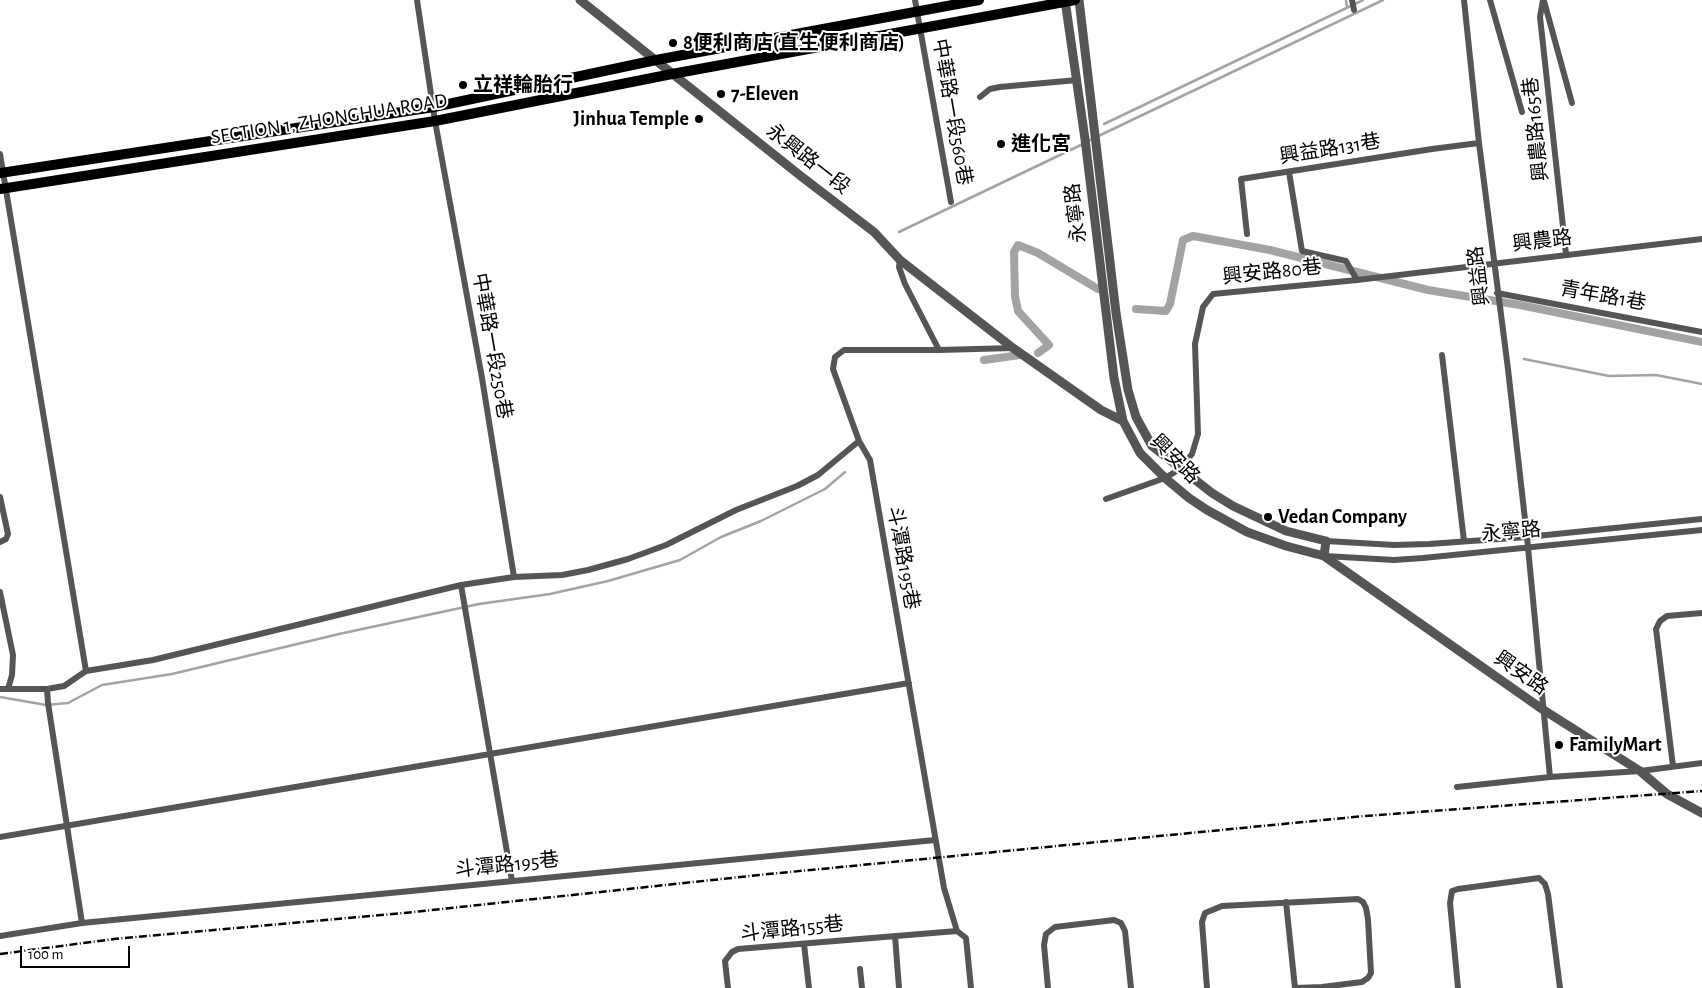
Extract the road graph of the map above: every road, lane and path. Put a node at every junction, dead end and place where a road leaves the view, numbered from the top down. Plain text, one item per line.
1 (417, 0) edge
2 (580, 0) edge
3 (915, 0) edge
4 (979, 0) edge
5 (1352, 0) edge
6 (1464, 0) edge
7 (1490, 0) edge
8 (1543, 0) edge
9 (1071, 1) edge
10 (1354, 10) dead end
11 (917, 12) junction
12 (920, 28) junction
13 (656, 60) junction
14 (672, 74) junction
15 (1077, 80) junction
16 (980, 97) dead end
17 (1572, 103) dead end
18 (434, 107) junction
19 (1522, 112) dead end
20 (436, 121) junction
21 (1479, 143) junction
22 (0, 154) edge
23 (1, 172) edge
24 (1289, 172) junction
25 (3, 189) edge
26 (951, 202) dead end
27 (1247, 234) dead end
28 (1702, 238) edge
29 (1566, 254) junction
30 (900, 260) junction
31 (1494, 263) junction
32 (1357, 280) junction
33 (1497, 293) junction
34 (1702, 332) edge
35 (1013, 348) junction
36 (939, 350) junction
37 (1442, 355) dead end
38 (1136, 417) junction
39 (1123, 421) junction
40 (860, 441) junction
41 (1180, 470) junction
42 (1165, 478) junction
43 (0, 497) edge
44 (1106, 499) dead end
45 (1702, 518) edge
46 (1702, 530) edge
47 (1527, 537) junction
48 (1326, 541) junction
49 (1464, 541) junction
50 (0, 542) edge
51 (1528, 548) junction
52 (1324, 556) junction
53 (514, 577) junction
54 (461, 585) junction
55 (0, 592) edge
56 (1702, 613) edge
57 (86, 671) junction
58 (909, 683) junction
59 (0, 689) edge
60 (8, 689) junction
61 (47, 690) junction
62 (1542, 709) junction
63 (491, 754) junction
64 (1702, 763) edge
65 (1673, 766) junction
66 (1640, 771) junction
67 (1550, 777) junction
68 (1457, 787) dead end
69 (1702, 813) edge
70 (68, 825) junction
71 (0, 837) edge
72 (936, 840) junction
73 (512, 881) junction
74 (1286, 902) junction
75 (82, 923) junction
76 (957, 931) junction
77 (0, 936) edge
78 (895, 936) junction
79 (804, 944) junction
80 (860, 969) dead end
81 (728, 988) edge
82 (809, 988) edge
83 (862, 988) edge
84 (899, 988) edge
85 (971, 988) edge
86 (1048, 988) edge
87 (1131, 988) edge
88 (1207, 988) edge
89 (1295, 988) edge
90 (1322, 988) edge
91 (1458, 988) edge
92 (1560, 988) edge

1 - 18 street, 中華路一段250巷
2 - 13 street, 永興路一段
3 - 11 street, 中華路一段560巷
4 - 11 main road, SECTION 1, ZHONGHUA ROAD
5 - 10 street
6 - 21 street, 興益路
7 - 19 street
8 - 17 street
8 - 29 street, 興農路165巷
9 - 12 main road, SECTION 1, ZHONGHUA ROAD
9 - 15 street, 永寧路
9 - 38 street, 永寧路
11 - 12 street, 中華路一段560巷
11 - 13 main road, SECTION 1, ZHONGHUA ROAD
12 - 14 main road, SECTION 1, ZHONGHUA ROAD
12 - 26 street, 中華路一段560巷
13 - 14 street, 永興路一段
13 - 18 main road, SECTION 1, ZHONGHUA ROAD
14 - 20 main road, SECTION 1, ZHONGHUA ROAD
14 - 30 street, 永興路一段
15 - 16 street
15 - 39 street, 永寧路
18 - 20 street, 中華路一段250巷
18 - 23 main road, SECTION 1, ZHONGHUA ROAD
20 - 25 main road, SECTION 1, ZHONGHUA ROAD
20 - 53 street, 中華路一段250巷
21 - 24 street, 興益路131巷
21 - 31 street, 興益路
22 - 23 street
23 - 25 street
24 - 27 street, 興益路131巷
24 - 32 street
25 - 57 street
28 - 29 street, 興農路
29 - 31 street, 興農路
30 - 35 street, 永興路一段
30 - 36 street
31 - 32 street, 興農路
31 - 33 street, 興益路
32 - 41 street, 興安路80巷
33 - 34 street, 青年路1巷
33 - 47 street, 興益路
35 - 36 street
35 - 39 street
36 - 40 street, 斗潭路195巷
37 - 49 street
38 - 39 street, 興安路
38 - 41 street, 興安路
39 - 42 street, 興安路
40 - 53 street
40 - 58 street, 斗潭路195巷
41 - 42 street, 興安路80巷
41 - 48 street, 興安路
42 - 44 street, 興安路80巷
42 - 52 street, 興安路
43 - 50 street
45 - 47 street, 永寧路
46 - 51 street, 永寧路
47 - 49 street, 永寧路
47 - 51 street, 興益路
48 - 49 street, 永寧路
48 - 52 street
51 - 52 street, 永寧路
51 - 62 street, 興益路
52 - 62 street, 興安路
53 - 54 street
54 - 57 street
54 - 63 street
55 - 60 street
56 - 65 street
57 - 61 street
58 - 63 street
58 - 72 street, 斗潭路195巷
59 - 60 street
60 - 61 street
61 - 70 street
62 - 66 street, 興安路
62 - 67 street, 興益路
63 - 70 street
63 - 73 street
64 - 65 street
65 - 66 street
66 - 67 street
66 - 69 street, 興安路
67 - 68 street
70 - 71 street
70 - 75 street
72 - 73 street, 斗潭路195巷
72 - 76 street, 斗潭路195巷
73 - 75 street, 斗潭路195巷
74 - 88 street
74 - 89 street
74 - 90 street
75 - 77 street, 斗潭路195巷
76 - 78 street, 斗潭路155巷
76 - 85 street, 斗潭路195巷
78 - 79 street, 斗潭路155巷
78 - 84 street
79 - 81 street, 斗潭路155巷
79 - 82 street
80 - 83 street
86 - 87 street
89 - 90 street
91 - 92 street

